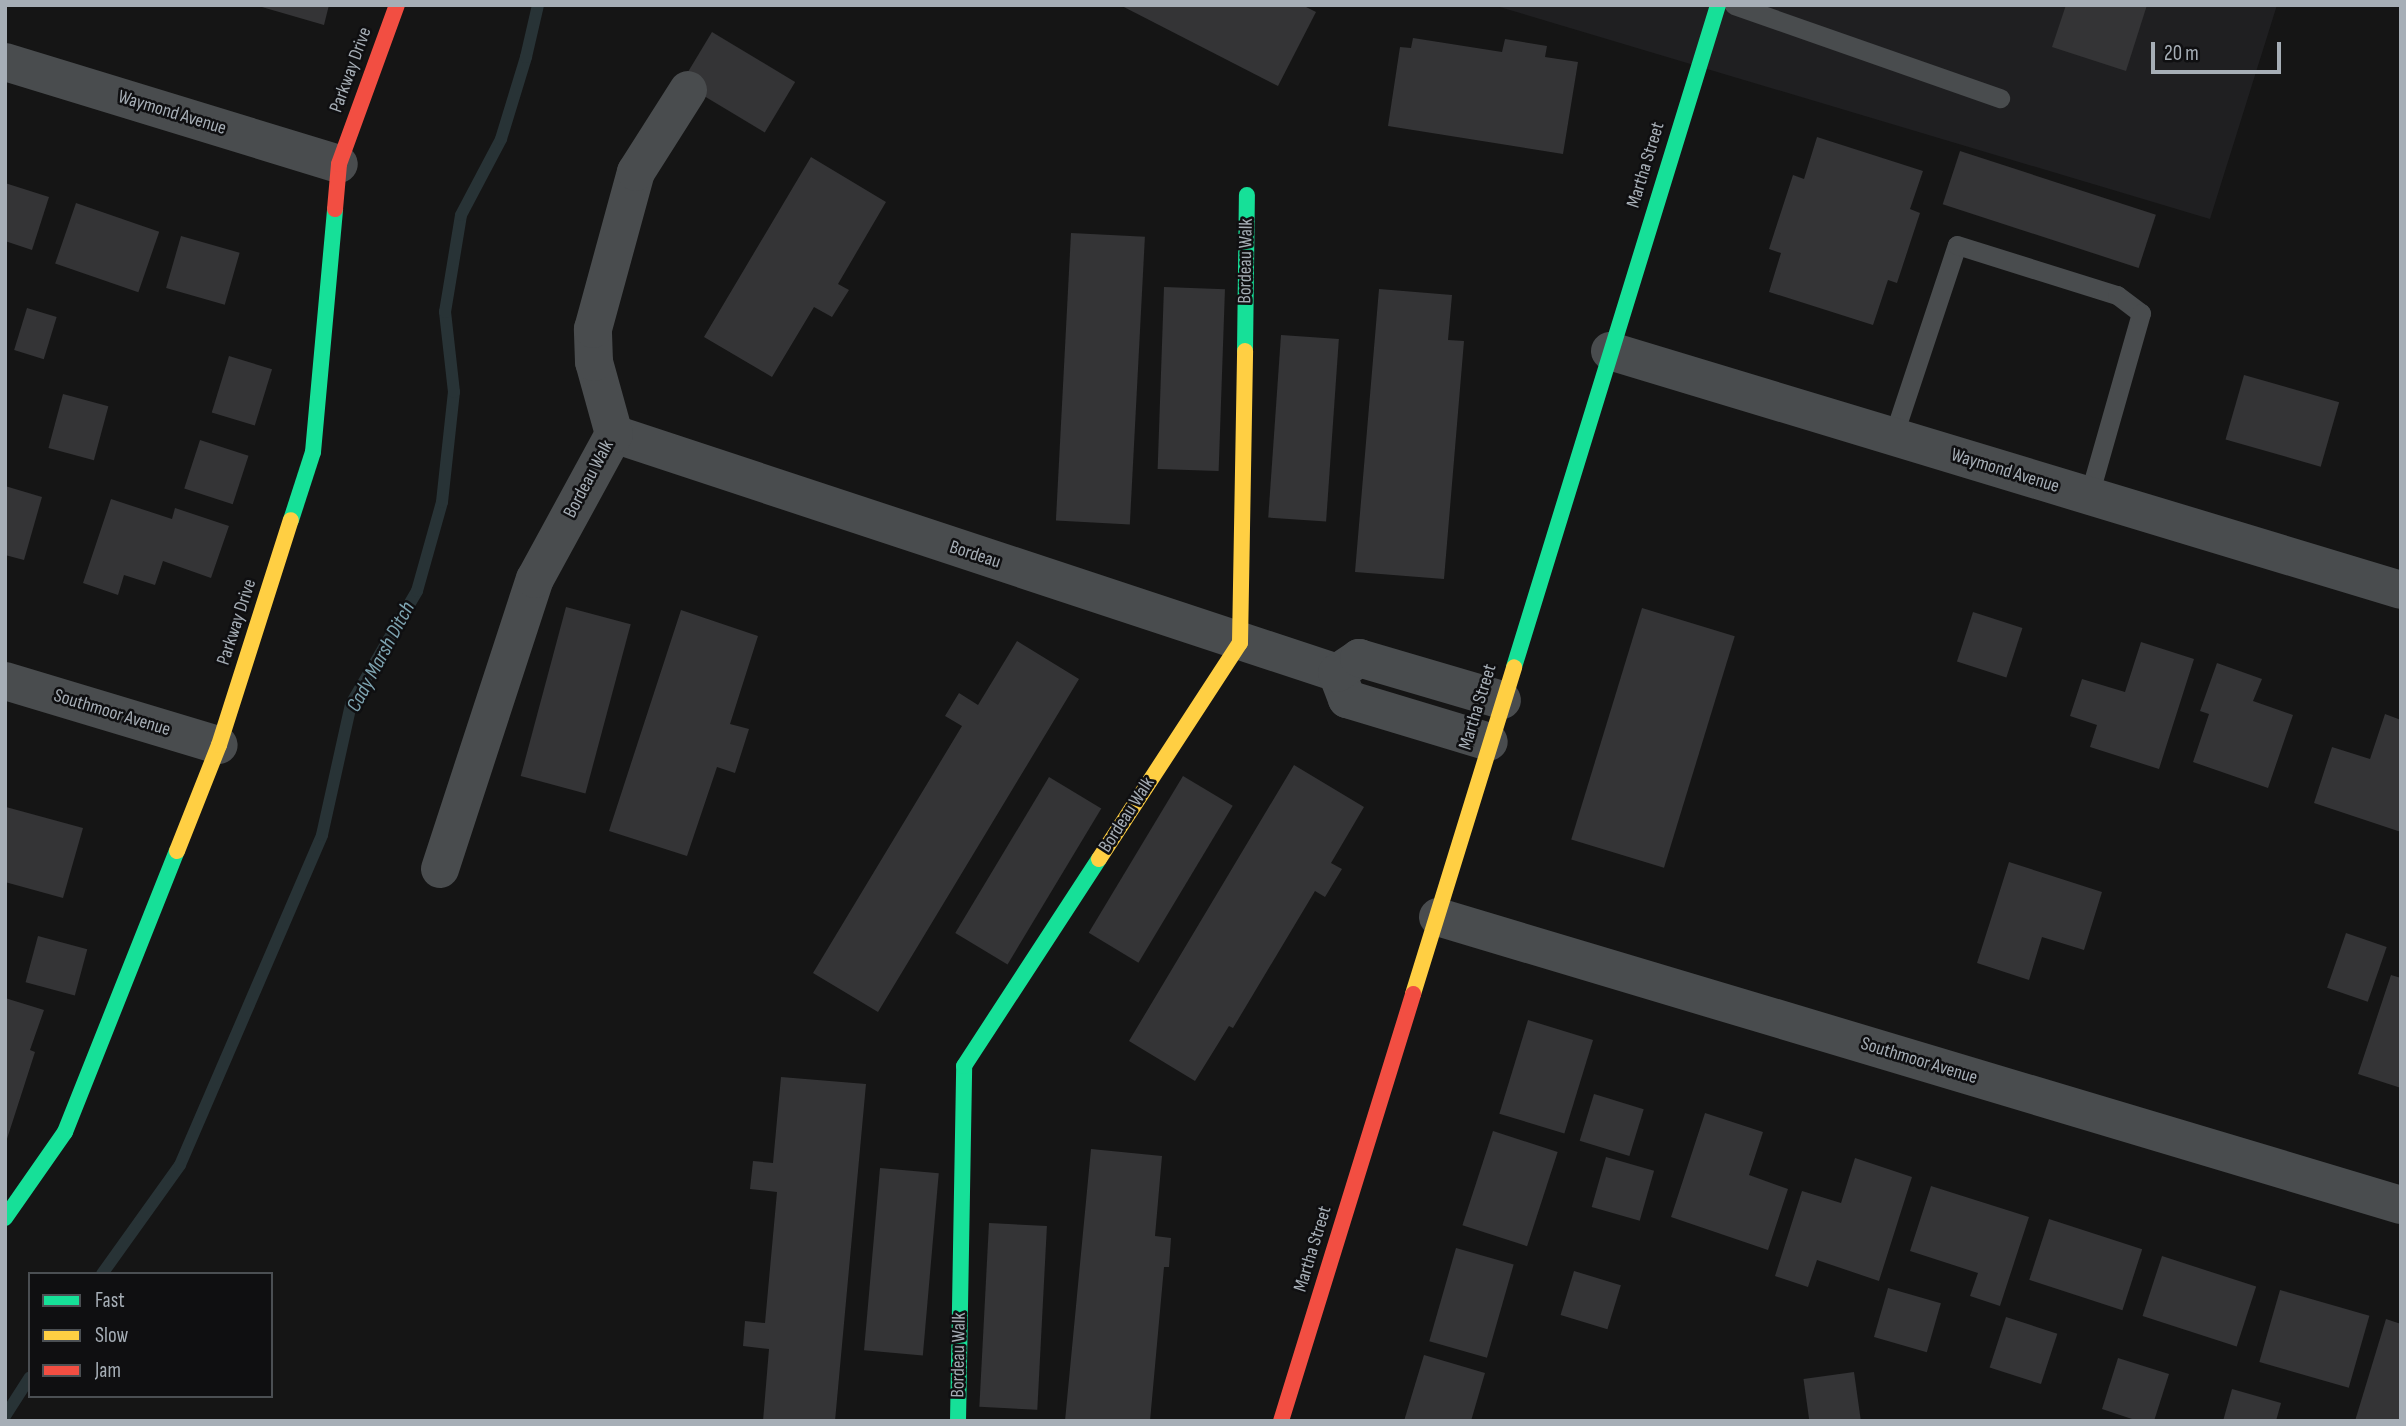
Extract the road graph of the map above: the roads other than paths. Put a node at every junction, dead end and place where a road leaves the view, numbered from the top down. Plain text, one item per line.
1 (397, 5) edge
2 (1718, 5) edge
3 (1734, 5) edge
4 (5, 62) edge
5 (688, 90) dead end
6 (2000, 98) dead end
7 (339, 164) junction
8 (1247, 195) dead end
9 (1610, 351) junction
10 (614, 434) junction
11 (1893, 437) junction
12 (2089, 496) junction
13 (2401, 590) edge
14 (1240, 643) junction
15 (1338, 673) junction
16 (5, 681) edge
17 (1502, 700) junction
18 (1489, 742) junction
19 (219, 745) junction
20 (440, 869) dead end
21 (1437, 917) junction
22 (2401, 1205) edge
23 (5, 1218) edge
24 (958, 1421) edge
25 (1281, 1421) edge

1 - 7 street, Parkway Drive
2 - 9 street, Martha Street
3 - 6 lane
4 - 7 street, Waymond Avenue
5 - 10 street, Bordeau Walk
7 - 19 street, Parkway Drive
8 - 14 street, Bordeau Walk
9 - 11 street, Waymond Avenue
9 - 17 street, Martha Street
10 - 14 street, Bordeau
10 - 20 street, Bordeau Walk
11 - 12 street, Waymond Avenue
11 - 12 lane
12 - 13 street, Waymond Avenue
14 - 15 street, Bordeau
14 - 24 street, Bordeau Walk
15 - 17 street
15 - 18 street
16 - 19 street, Southmoor Avenue
17 - 18 street, Martha Street
18 - 21 street, Martha Street
19 - 23 street, Parkway Drive
21 - 22 street, Southmoor Avenue
21 - 25 street, Martha Street

